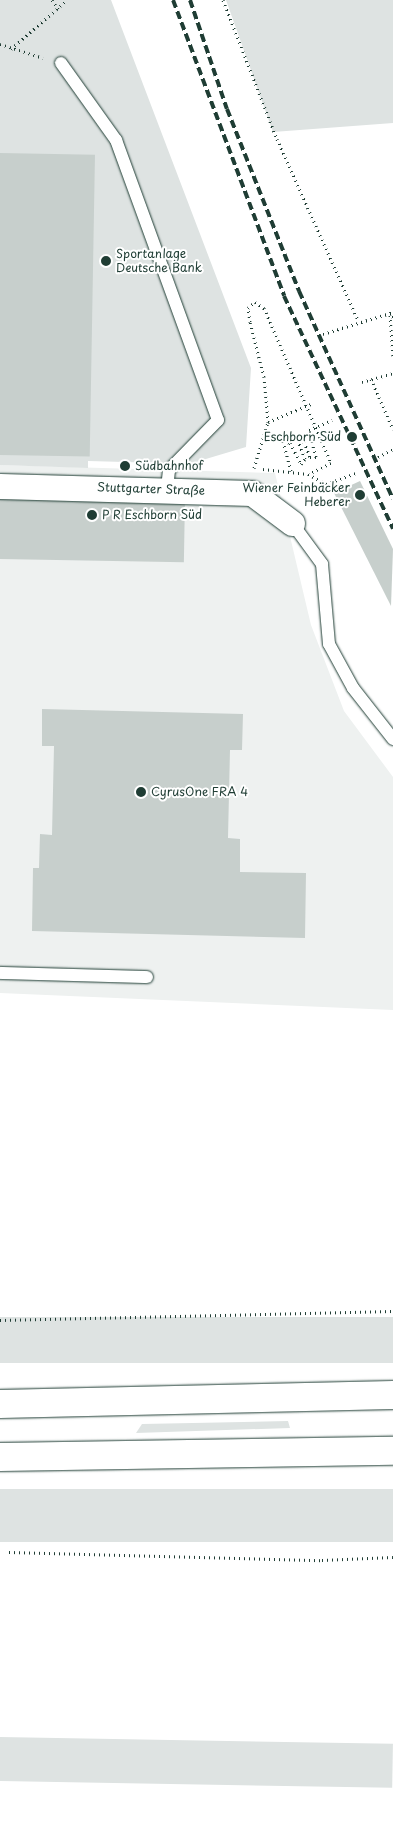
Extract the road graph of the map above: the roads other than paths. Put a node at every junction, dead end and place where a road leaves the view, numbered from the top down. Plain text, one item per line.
1 (61, 63) road end
2 (0, 486) edge
3 (167, 488) junction
4 (292, 523) joint
5 (393, 739) edge
6 (0, 972) edge
7 (147, 977) dead end
8 (393, 1395) edge
9 (0, 1404) edge
10 (393, 1451) edge
11 (0, 1457) edge

1 - 3 lane
2 - 3 street, Stuttgarter Straße
3 - 4 street, Stuttgarter Straße
4 - 5 lane
6 - 7 lane
8 - 9 highway
10 - 11 highway

